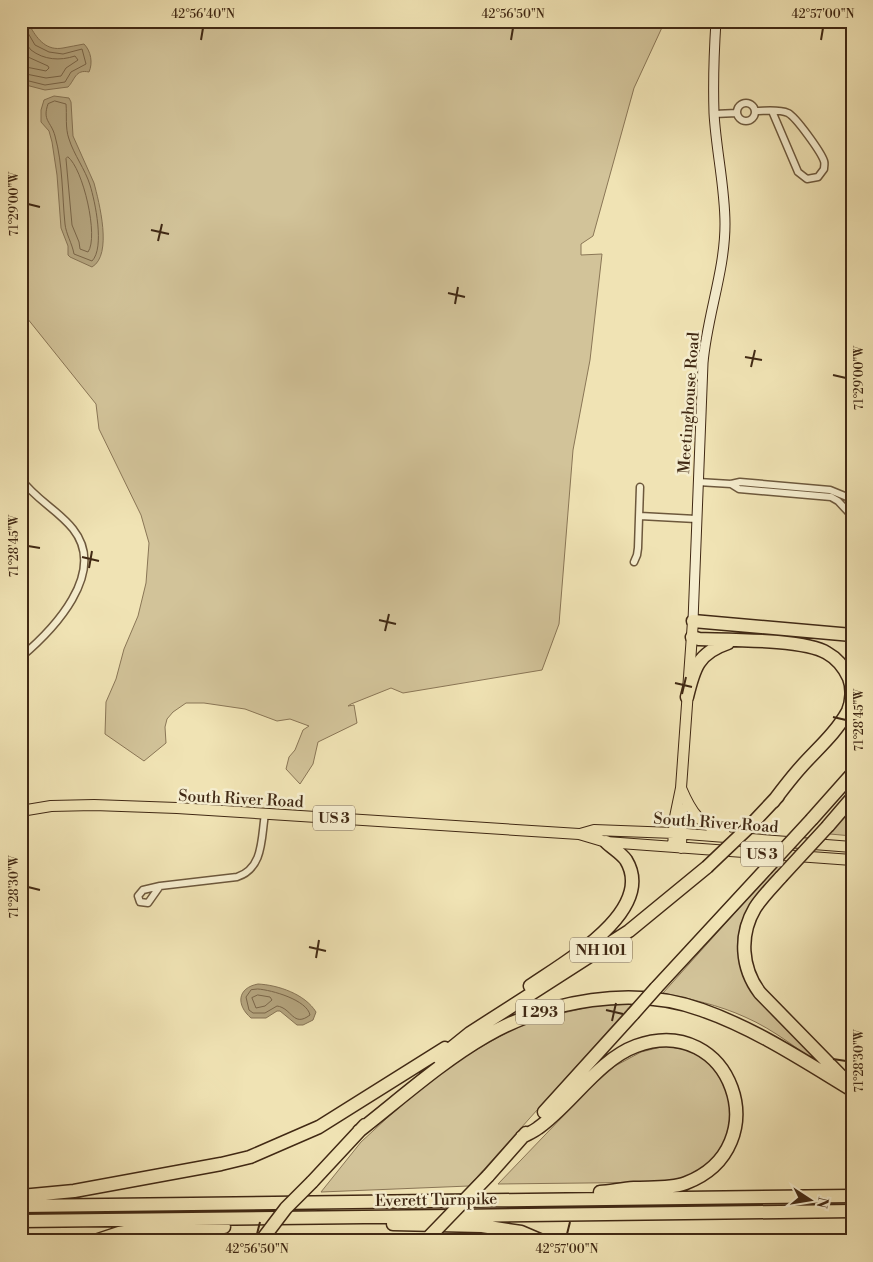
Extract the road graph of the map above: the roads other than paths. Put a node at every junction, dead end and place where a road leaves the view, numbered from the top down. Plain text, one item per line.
1 (716, 21) edge
2 (772, 111) junction
3 (756, 112) junction
4 (737, 113) junction
5 (714, 114) junction
6 (21, 479) edge
7 (698, 482) junction
8 (731, 484) junction
9 (640, 487) dead end
10 (28, 488) junction
11 (21, 493) edge
12 (852, 500) edge
13 (640, 516) junction
14 (852, 516) edge
15 (696, 519) junction
16 (634, 562) dead end
17 (693, 621) junction
18 (852, 635) edge
19 (692, 638) junction
20 (734, 640) junction
21 (21, 657) edge
22 (687, 697) junction
23 (852, 722) edge
24 (852, 774) edge
25 (681, 788) junction
26 (852, 798) edge
27 (773, 802) junction
28 (21, 811) edge
29 (265, 814) junction
30 (677, 833) junction
31 (579, 834) junction
32 (731, 837) junction
33 (606, 842) junction
34 (852, 847) edge
35 (677, 848) junction
36 (852, 860) edge
37 (160, 886) dead end
38 (488, 1022) junction
39 (470, 1033) junction
40 (852, 1086) edge
41 (852, 1090) edge
42 (359, 1131) junction
43 (522, 1138) junction
44 (312, 1182) junction
45 (21, 1196) edge
46 (852, 1196) edge
47 (519, 1200) junction
48 (21, 1206) edge
49 (852, 1211) edge
50 (304, 1218) junction
51 (248, 1220) junction
52 (21, 1221) edge
53 (431, 1239) edge
54 (95, 1241) edge
55 (261, 1241) edge
56 (271, 1241) edge
57 (542, 1241) edge

1 - 5 street, Meetinghouse Road
2 - 2 street
2 - 3 street
3 - 4 street
3 - 4 street
4 - 5 street
5 - 7 street, Meetinghouse Road
6 - 10 street
7 - 8 street
7 - 15 street, Meetinghouse Road
8 - 12 street
8 - 14 street
9 - 13 street
10 - 11 street
10 - 21 street
13 - 15 street
13 - 16 street
15 - 17 street, Meetinghouse Road
17 - 18 highway
17 - 19 main road, Meetinghouse Road
19 - 20 highway
19 - 22 main road, Meetinghouse Road
20 - 22 highway
20 - 27 highway
22 - 25 main road, Meetinghouse Road
23 - 27 highway, NH 101
24 - 43 highway, bridge
25 - 30 main road, Meetinghouse Road
25 - 32 main road
26 - 40 highway, bridge
27 - 38 highway, NH 101, bridge
28 - 29 main road, South River Road / US 3
29 - 31 main road, South River Road / US 3
29 - 37 street
30 - 31 main road, South River Road / US 3
30 - 32 main road, South River Road / US 3
30 - 35 main road, Meetinghouse Road
31 - 33 main road, South River Road / US 3
32 - 34 main road, South River Road / US 3
33 - 35 main road, South River Road / US 3
33 - 38 highway
35 - 36 main road, South River Road / US 3
38 - 39 highway, NH 101
39 - 42 highway, NH 101
39 - 45 highway
41 - 42 highway, I 293
42 - 44 highway, I 293
43 - 47 highway
43 - 53 highway, bridge
44 - 55 highway, bridge
44 - 56 highway, I 293, bridge
46 - 47 highway, Everett Turnpike
47 - 48 highway, Everett Turnpike
49 - 50 highway, Everett Turnpike
50 - 51 highway, Everett Turnpike
50 - 57 highway
51 - 52 highway, Everett Turnpike
51 - 54 highway

